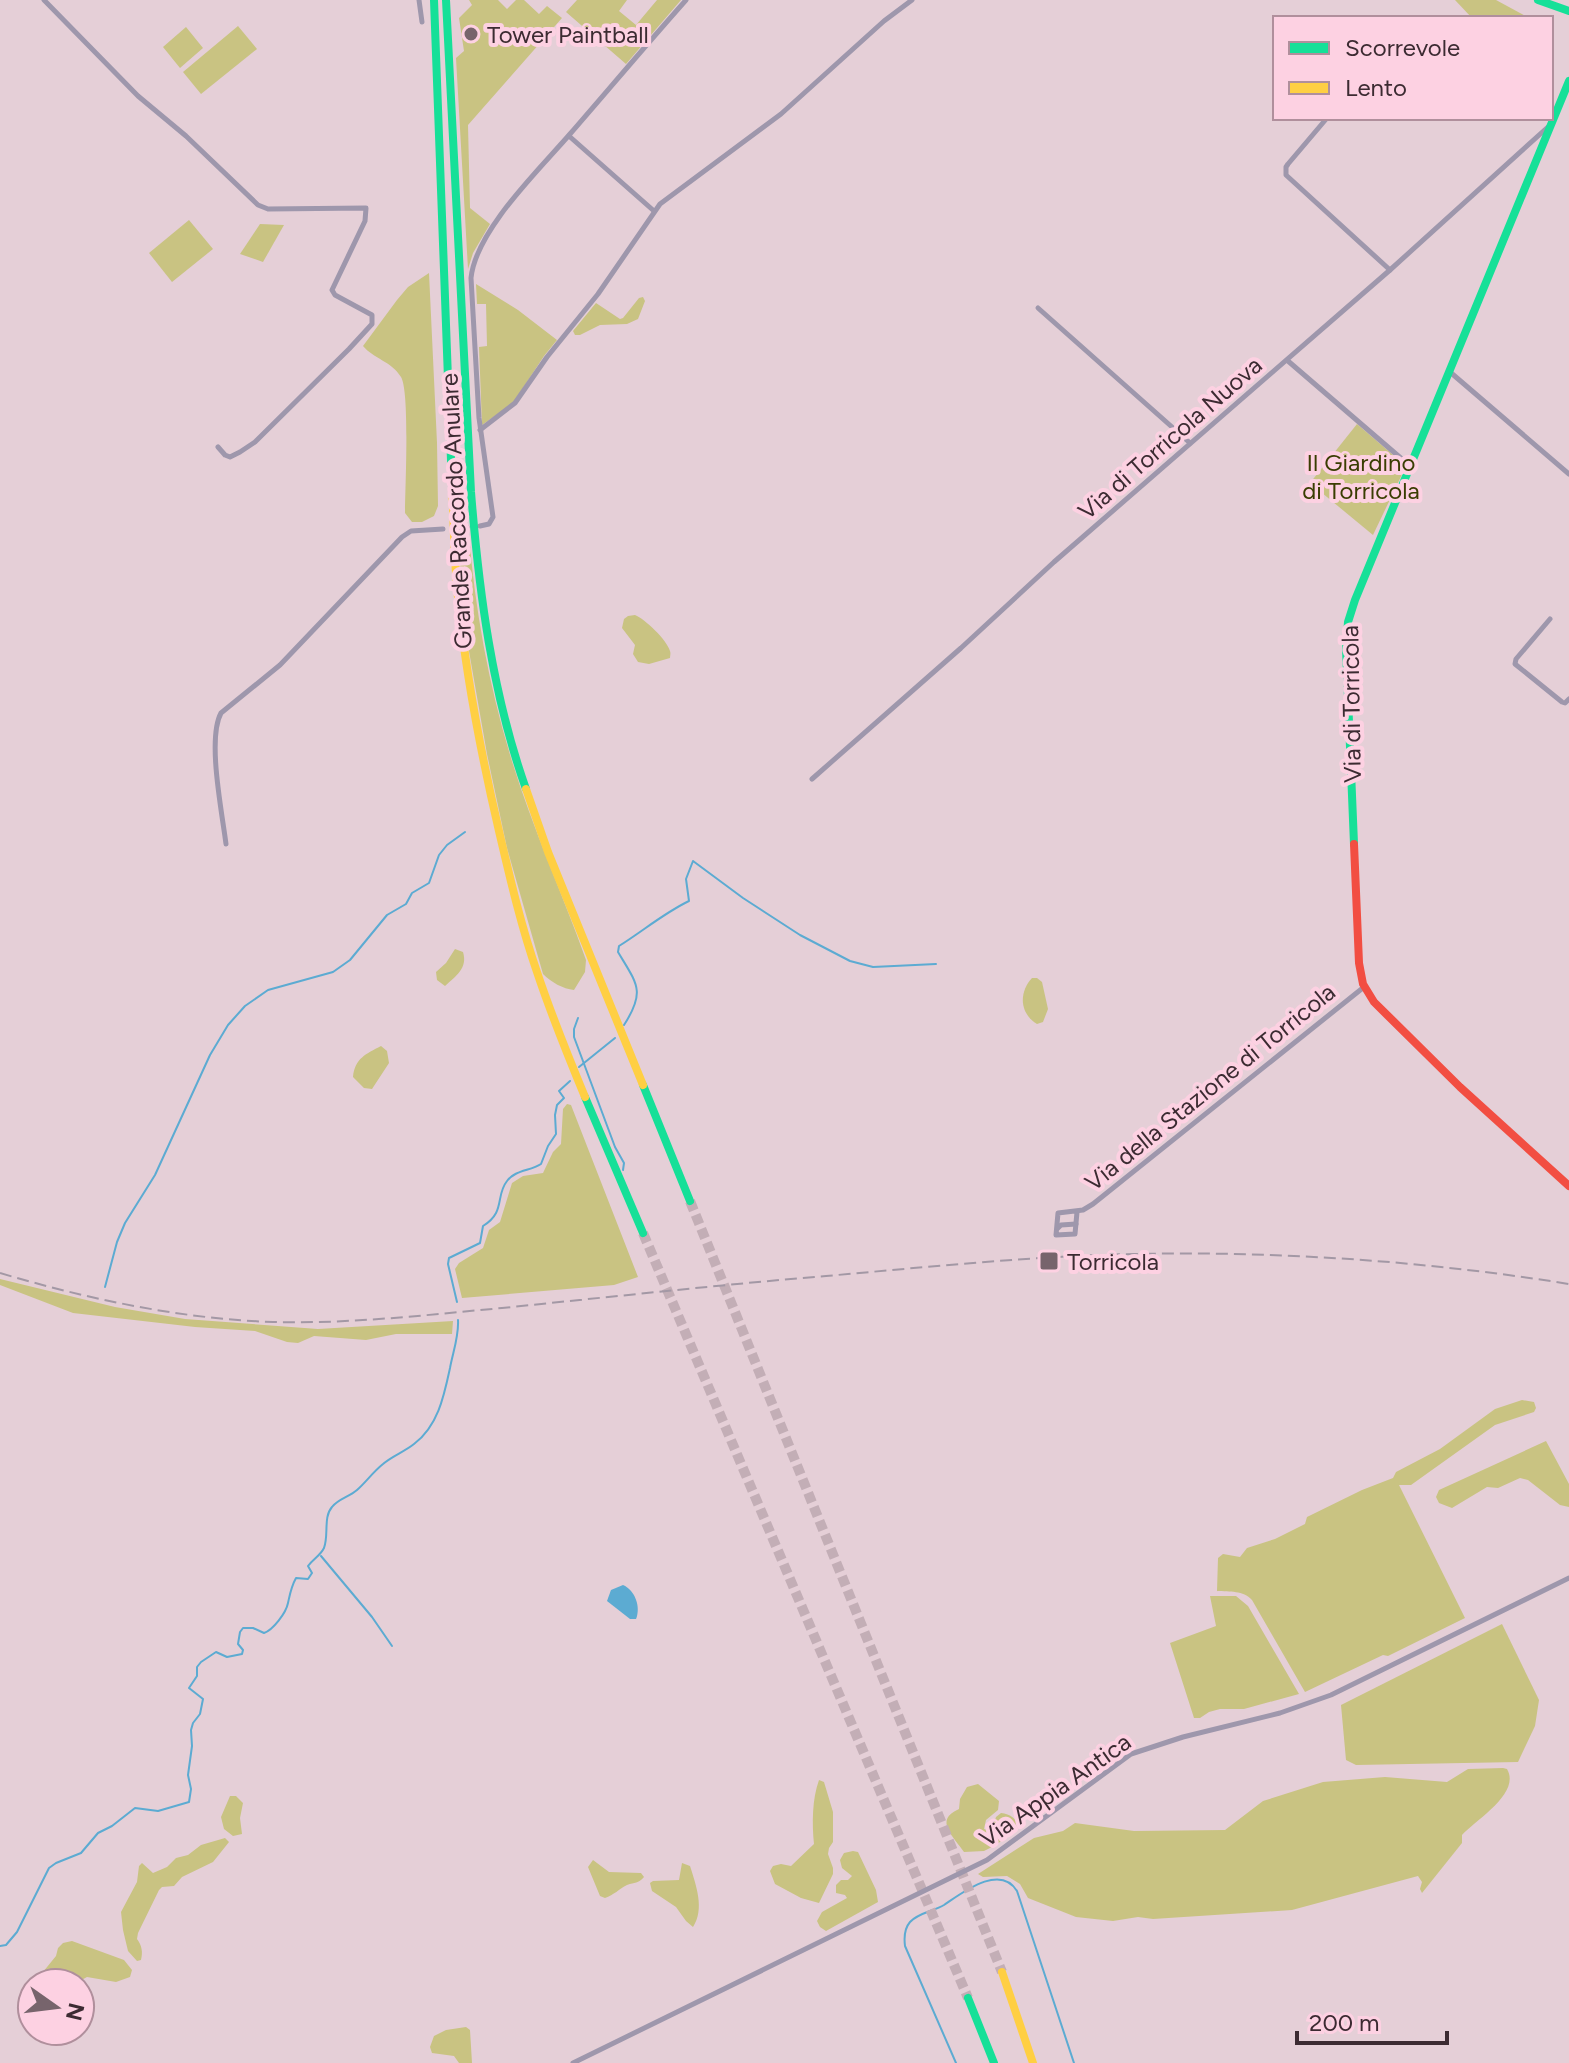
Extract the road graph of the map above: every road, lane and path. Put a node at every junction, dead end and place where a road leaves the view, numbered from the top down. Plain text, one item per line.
1 (44, 0) edge
2 (419, 0) edge
3 (434, 0) edge
4 (446, 0) edge
5 (686, 0) edge
6 (912, 0) edge
7 (1538, 0) edge
8 (1569, 11) edge
9 (422, 22) dead end
10 (1569, 81) edge
11 (1553, 118) edge
12 (1325, 120) edge
13 (1552, 120) edge
14 (1550, 125) junction
15 (569, 136) junction
16 (654, 211) junction
17 (1390, 270) junction
18 (1038, 308) dead end
19 (1288, 361) junction
20 (1449, 371) junction
21 (480, 430) junction
22 (1190, 443) junction
23 (218, 447) dead end
24 (1410, 466) junction
25 (1569, 474) edge
26 (480, 526) dead end
27 (467, 527) dead end
28 (456, 528) dead end
29 (443, 529) dead end
30 (1550, 619) dead end
31 (1569, 699) edge
32 (812, 779) dead end
33 (226, 844) dead end
34 (1364, 987) junction
35 (1569, 1186) edge
36 (690, 1201) tunnel mouth
37 (1077, 1212) junction
38 (1076, 1224) junction
39 (1057, 1228) junction
40 (643, 1233) tunnel mouth
41 (1569, 1578) edge
42 (1002, 1972) tunnel mouth
43 (968, 1998) tunnel mouth
44 (573, 2063) edge
45 (994, 2063) edge
46 (1033, 2063) edge

1 - 23 street
2 - 9 street
3 - 40 main road, Grande Raccordo Anulare
4 - 36 main road, Grande Raccordo Anulare
5 - 15 street
6 - 16 street
7 - 8 main road
10 - 11 main road, Via di Torricola
12 - 17 street
13 - 14 main road, Via di Torricola
14 - 17 street, Via di Torricola Nuova
14 - 20 main road, Via di Torricola
15 - 16 street
15 - 21 street
16 - 21 street
17 - 19 street, Via di Torricola Nuova
18 - 22 street
19 - 22 street, Via di Torricola Nuova
19 - 24 street
20 - 24 main road, Via di Torricola
20 - 25 street
21 - 26 street
22 - 32 street, Via di Torricola Nuova
24 - 34 main road, Via di Torricola
27 - 28 street
29 - 33 street
30 - 31 street
34 - 35 main road
34 - 37 street, Via della Stazione di Torricola
37 - 38 street
37 - 39 street, Via della Stazione di Torricola
38 - 39 street
38 - 39 street
41 - 44 street, Via Appia Antica
42 - 46 main road
43 - 45 main road

